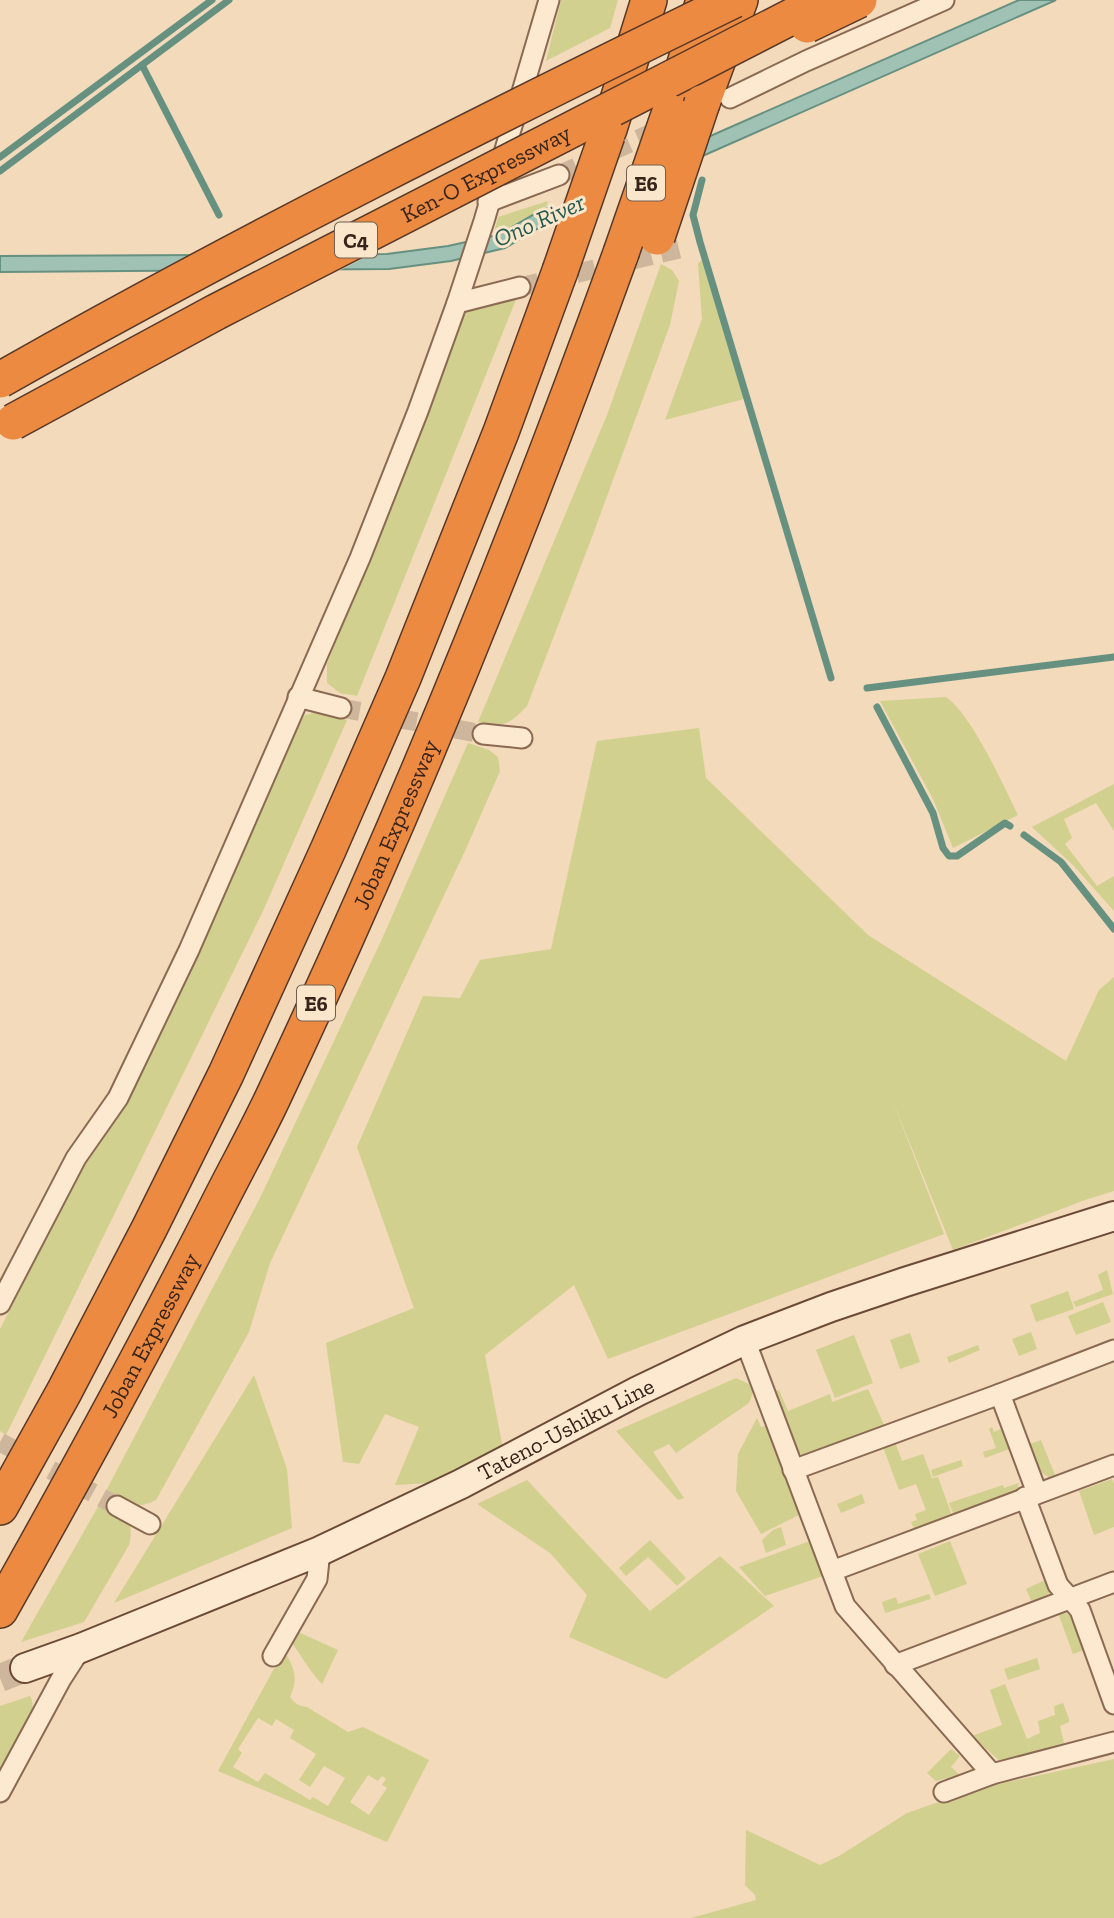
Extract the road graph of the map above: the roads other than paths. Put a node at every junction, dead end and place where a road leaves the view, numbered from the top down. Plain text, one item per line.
1 (549, 0) edge
2 (649, 0) edge
3 (734, 0) edge
4 (740, 0) edge
5 (823, 0) edge
6 (859, 0) edge
7 (944, 0) edge
8 (698, 8) edge
9 (806, 61) junction
10 (702, 62) junction
11 (701, 104) junction
12 (559, 175) tunnel mouth
13 (486, 212) junction
14 (520, 287) tunnel mouth
15 (457, 303) junction
16 (578, 372) junction
17 (0, 380) edge
18 (0, 429) edge
19 (298, 697) junction
20 (341, 708) tunnel mouth
21 (483, 734) tunnel mouth
22 (522, 738) dead end
23 (1114, 1216) edge
24 (0, 1304) edge
25 (745, 1340) junction
26 (1114, 1350) edge
27 (1000, 1394) junction
28 (1114, 1465) edge
29 (793, 1470) junction
30 (1031, 1495) junction
31 (117, 1506) tunnel mouth
32 (0, 1507) edge
33 (150, 1524) dead end
34 (320, 1552) junction
35 (832, 1571) junction
36 (1114, 1582) edge
37 (1071, 1598) junction
38 (0, 1610) edge
39 (81, 1648) junction
40 (273, 1656) dead end
41 (895, 1665) junction
42 (25, 1668) tunnel mouth
43 (1114, 1704) edge
44 (1114, 1742) edge
45 (992, 1774) junction
46 (0, 1792) edge
47 (944, 1792) dead end

1 - 13 street
2 - 32 highway, E6, bridge
3 - 8 highway, Ken-O Expressway / C4, bridge
4 - 11 highway
5 - 9 street
5 - 10 highway, Ken-O Expressway / C4, bridge
6 - 10 highway, bridge
7 - 9 street
8 - 11 highway, Joban Expressway / E6
8 - 17 highway, Ken-O Expressway / C4, bridge
9 - 11 street
10 - 18 highway, Ken-O Expressway / C4, bridge
11 - 16 highway, Joban Expressway / E6, bridge
11 - 16 highway, bridge
12 - 13 street
13 - 15 street
14 - 15 street
15 - 19 street
16 - 38 highway, Joban Expressway / E6
19 - 20 street
19 - 24 street
21 - 22 street
23 - 25 main road, Tateno-Ushiku Line
25 - 29 street
25 - 34 main road, Tateno-Ushiku Line
26 - 27 street
27 - 29 street
27 - 30 street
28 - 30 street
29 - 35 street
30 - 35 street
30 - 37 street
31 - 33 street
34 - 39 main road, Tateno-Ushiku Line
34 - 40 street
35 - 41 street
36 - 37 street
37 - 41 street
37 - 43 street
39 - 42 main road, Tateno-Ushiku Line
39 - 46 street
41 - 45 street
44 - 45 street
45 - 47 street

